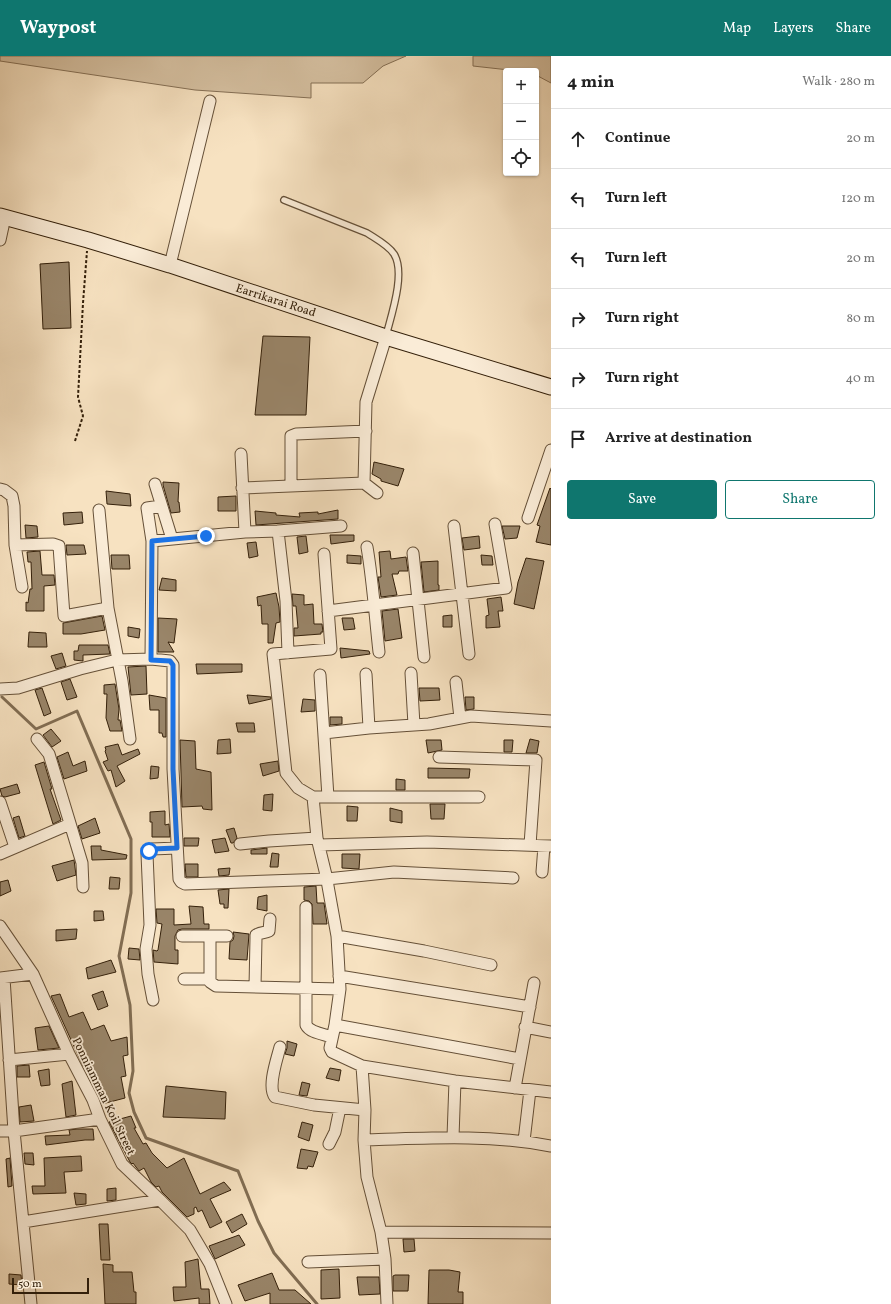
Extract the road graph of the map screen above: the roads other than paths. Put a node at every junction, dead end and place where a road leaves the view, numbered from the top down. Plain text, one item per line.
1 (210, 101) dead end
2 (284, 200) dead end
3 (3, 216) edge
4 (0, 240) edge
5 (170, 265) junction
6 (386, 337) junction
7 (551, 387) edge
8 (366, 431) junction
9 (551, 450) edge
10 (241, 454) dead end
11 (155, 484) dead end
12 (364, 484) junction
13 (291, 486) junction
14 (242, 488) junction
15 (0, 489) edge
16 (377, 493) dead end
17 (161, 506) junction
18 (99, 510) dead end
19 (528, 518) dead end
20 (495, 524) dead end
21 (341, 526) dead end
22 (454, 526) dead end
23 (245, 532) junction
24 (278, 532) junction
25 (172, 539) junction
26 (152, 541) junction
27 (15, 545) junction
28 (367, 547) dead end
29 (413, 553) dead end
30 (324, 554) dead end
31 (22, 587) dead end
32 (463, 594) junction
33 (418, 600) junction
34 (373, 605) junction
35 (108, 608) junction
36 (328, 611) junction
37 (379, 652) dead end
38 (288, 653) junction
39 (469, 654) dead end
40 (424, 657) dead end
41 (117, 660) junction
42 (151, 660) junction
43 (411, 673) dead end
44 (366, 674) dead end
45 (320, 675) dead end
46 (456, 682) dead end
47 (0, 689) edge
48 (460, 718) junction
49 (551, 721) edge
50 (414, 725) junction
51 (369, 728) junction
52 (324, 733) junction
53 (37, 739) dead end
54 (130, 739) dead end
55 (438, 757) dead end
56 (313, 797) junction
57 (328, 797) junction
58 (479, 798) dead end
59 (0, 802) edge
60 (70, 824) junction
61 (318, 842) junction
62 (240, 844) dead end
63 (530, 845) junction
64 (547, 846) edge
65 (15, 847) junction
66 (177, 848) junction
67 (0, 854) edge
68 (542, 872) dead end
69 (513, 878) dead end
70 (327, 879) junction
71 (83, 887) dead end
72 (306, 907) dead end
73 (270, 920) dead end
74 (0, 926) edge
75 (182, 936) dead end
76 (210, 936) junction
77 (228, 936) dead end
78 (337, 936) junction
79 (491, 965) dead end
80 (33, 974) junction
81 (340, 976) junction
82 (2, 978) edge
83 (184, 979) dead end
84 (210, 979) junction
85 (534, 983) dead end
86 (255, 987) junction
87 (306, 988) junction
88 (340, 989) junction
89 (153, 1000) dead end
90 (530, 1007) junction
91 (335, 1025) junction
92 (525, 1027) junction
93 (551, 1032) edge
94 (332, 1037) junction
95 (280, 1047) dead end
96 (6, 1053) edge
97 (69, 1054) junction
98 (520, 1059) junction
99 (362, 1066) junction
100 (455, 1081) junction
101 (515, 1088) junction
102 (530, 1090) junction
103 (551, 1092) edge
104 (340, 1108) junction
105 (366, 1110) junction
106 (100, 1119) junction
107 (0, 1131) edge
108 (14, 1131) junction
109 (453, 1137) junction
110 (364, 1140) junction
111 (524, 1141) junction
112 (329, 1144) dead end
113 (551, 1146) edge
114 (160, 1200) junction
115 (23, 1222) junction
116 (381, 1232) junction
117 (551, 1233) edge
118 (385, 1260) junction
119 (308, 1262) dead end
120 (31, 1304) edge
121 (226, 1304) edge
122 (387, 1304) edge

1 - 5 street
2 - 6 lane
3 - 4 street
3 - 5 main road, Earrikarai Road
5 - 6 main road, Earrikarai Road
6 - 7 main road, Earrikarai Road
6 - 8 street
8 - 12 street
8 - 13 street
9 - 19 street
10 - 14 street
11 - 17 street
12 - 13 street
12 - 16 street
13 - 14 street
14 - 23 street
15 - 27 street
17 - 25 street
17 - 26 street
18 - 35 street
20 - 32 street
21 - 24 street
22 - 32 street
23 - 24 street
23 - 25 street
24 - 38 street
25 - 26 street
26 - 42 street
27 - 31 street
27 - 35 street
28 - 34 street
29 - 33 street
30 - 36 street
32 - 33 street
32 - 39 street
33 - 34 street
33 - 40 street
34 - 36 street
34 - 37 street
35 - 41 street
36 - 38 street
38 - 56 street
41 - 42 street
41 - 47 street
41 - 54 street
42 - 66 street
43 - 50 street
44 - 51 street
45 - 52 street
46 - 48 street
48 - 49 street
48 - 50 street
50 - 51 street
51 - 52 street
52 - 57 street
53 - 60 street
55 - 63 street
56 - 57 street
56 - 61 street
57 - 58 street
59 - 65 street
60 - 65 street
60 - 71 street
61 - 62 street
61 - 63 street
61 - 70 street
63 - 64 street
64 - 68 street
65 - 67 street
66 - 70 street
66 - 89 street
69 - 70 street
70 - 78 street
72 - 87 street
73 - 86 street
74 - 80 street, Ponniamman Koil Street
75 - 76 street
76 - 77 street
76 - 84 street
78 - 79 street
78 - 81 street
80 - 82 street
80 - 97 street, Ponniamman Koil Street
81 - 88 street
81 - 90 street
82 - 96 street
83 - 84 street
84 - 86 street
85 - 90 street
86 - 87 street
87 - 88 street
87 - 94 street
88 - 91 street
90 - 92 street
91 - 94 street
91 - 98 street
92 - 93 street
92 - 98 street
94 - 99 street
95 - 104 street
96 - 97 street
96 - 108 street
97 - 106 street, Ponniamman Koil Street
98 - 101 street
99 - 100 street
99 - 105 street
100 - 101 street
100 - 109 street
101 - 102 street
102 - 103 street
102 - 111 street
104 - 105 street
104 - 112 street
105 - 110 street
106 - 108 street
106 - 114 street, Ponniamman Koil Street
107 - 108 street
108 - 115 street
109 - 110 street
109 - 111 street
110 - 116 street
111 - 113 street
114 - 115 street
114 - 121 street, Ponniamman Koil Street
115 - 120 street
116 - 117 street
116 - 118 street
118 - 119 street
118 - 122 street

